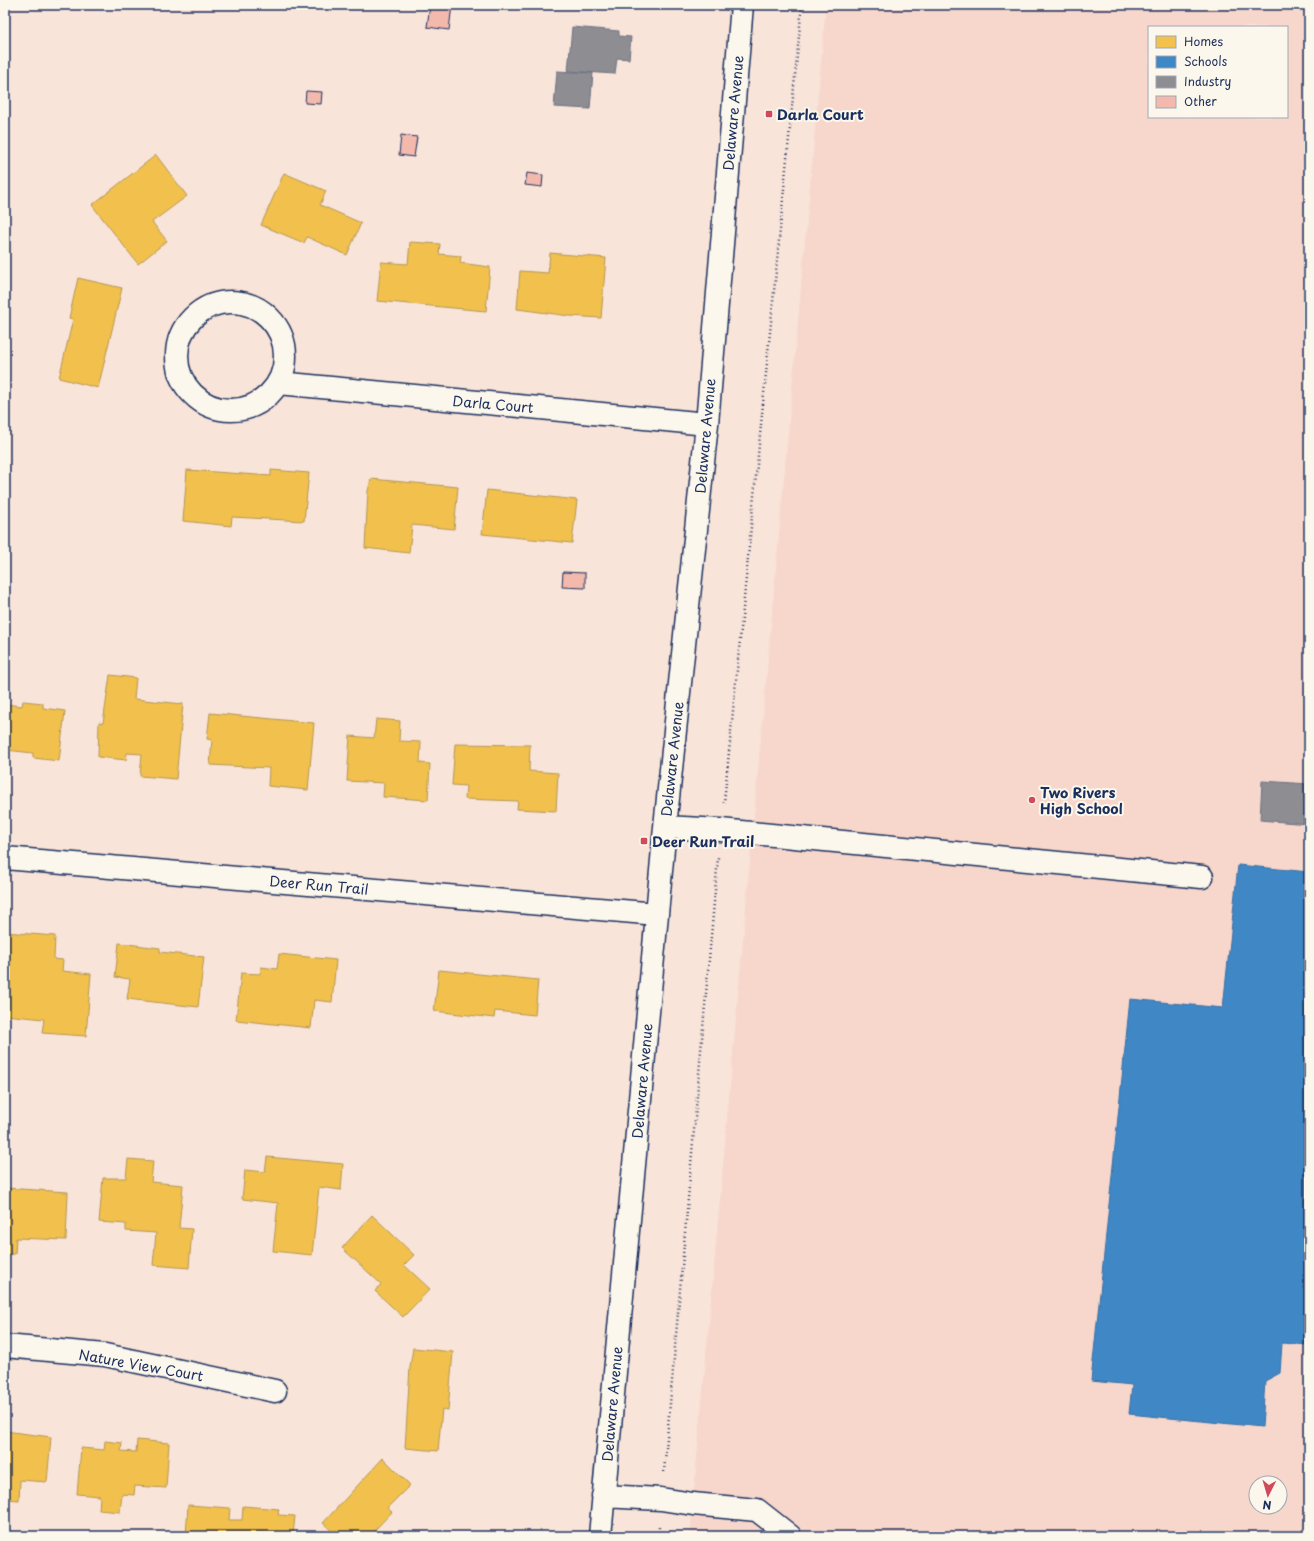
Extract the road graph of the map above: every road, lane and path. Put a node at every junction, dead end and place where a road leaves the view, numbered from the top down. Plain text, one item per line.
1 (742, 5) edge
2 (802, 5) edge
3 (279, 383) junction
4 (707, 424) junction
5 (665, 827) junction
6 (721, 830) junction
7 (5, 858) edge
8 (1202, 877) dead end
9 (657, 914) junction
10 (5, 1346) edge
11 (275, 1391) dead end
12 (664, 1463) dead end
13 (603, 1496) junction
14 (600, 1536) edge
15 (790, 1536) edge

1 - 4 street, Delaware Avenue
2 - 6 path
3 - 3 street
3 - 4 street, Darla Court
4 - 5 street, Delaware Avenue
5 - 6 street
5 - 9 street, Delaware Avenue
6 - 8 street
6 - 12 path
7 - 9 street, Deer Run Trail
9 - 13 street, Delaware Avenue
10 - 11 street, Nature View Court
13 - 14 street, Delaware Avenue
13 - 15 street

